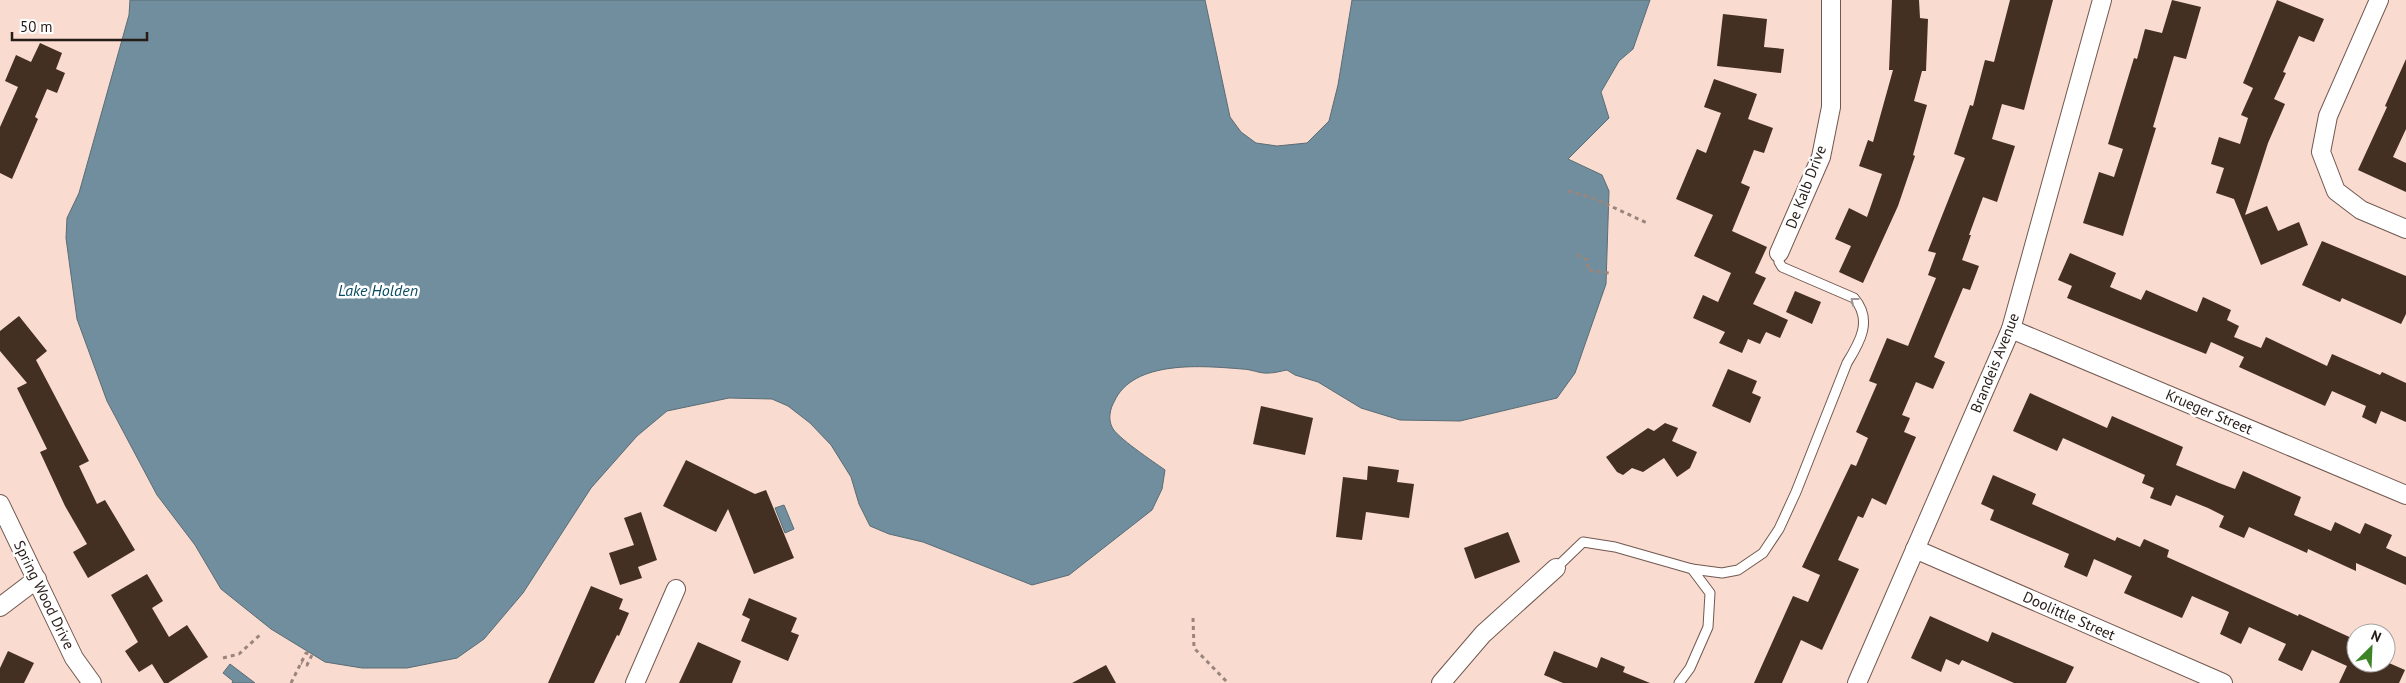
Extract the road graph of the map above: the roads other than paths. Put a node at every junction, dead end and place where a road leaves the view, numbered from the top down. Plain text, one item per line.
1 (1831, 0) edge
2 (2102, 0) edge
3 (2379, 0) edge
4 (2406, 229) edge
5 (1779, 253) joint
6 (2011, 329) junction
7 (2406, 495) edge
8 (0, 504) edge
9 (1915, 549) junction
10 (1556, 568) joint
11 (1692, 569) junction
12 (37, 579) junction
13 (676, 589) dead end
14 (0, 608) edge
15 (1449, 679) edge
16 (92, 683) edge
17 (635, 683) edge
18 (1680, 683) edge
19 (1857, 683) edge
20 (2223, 683) edge

1 - 5 street, De Kalb Drive
2 - 6 street, Brandeis Avenue
3 - 4 street
11 -> 5 lane
6 - 7 street, Krueger Street
6 - 9 street, Brandeis Avenue
8 - 12 street, Spring Wood Drive
9 - 19 street, Brandeis Avenue
9 - 20 street, Doolittle Street
10 - 11 lane
10 - 15 street
11 - 18 lane
12 - 14 street
12 - 16 street, Spring Wood Drive
13 - 17 street

